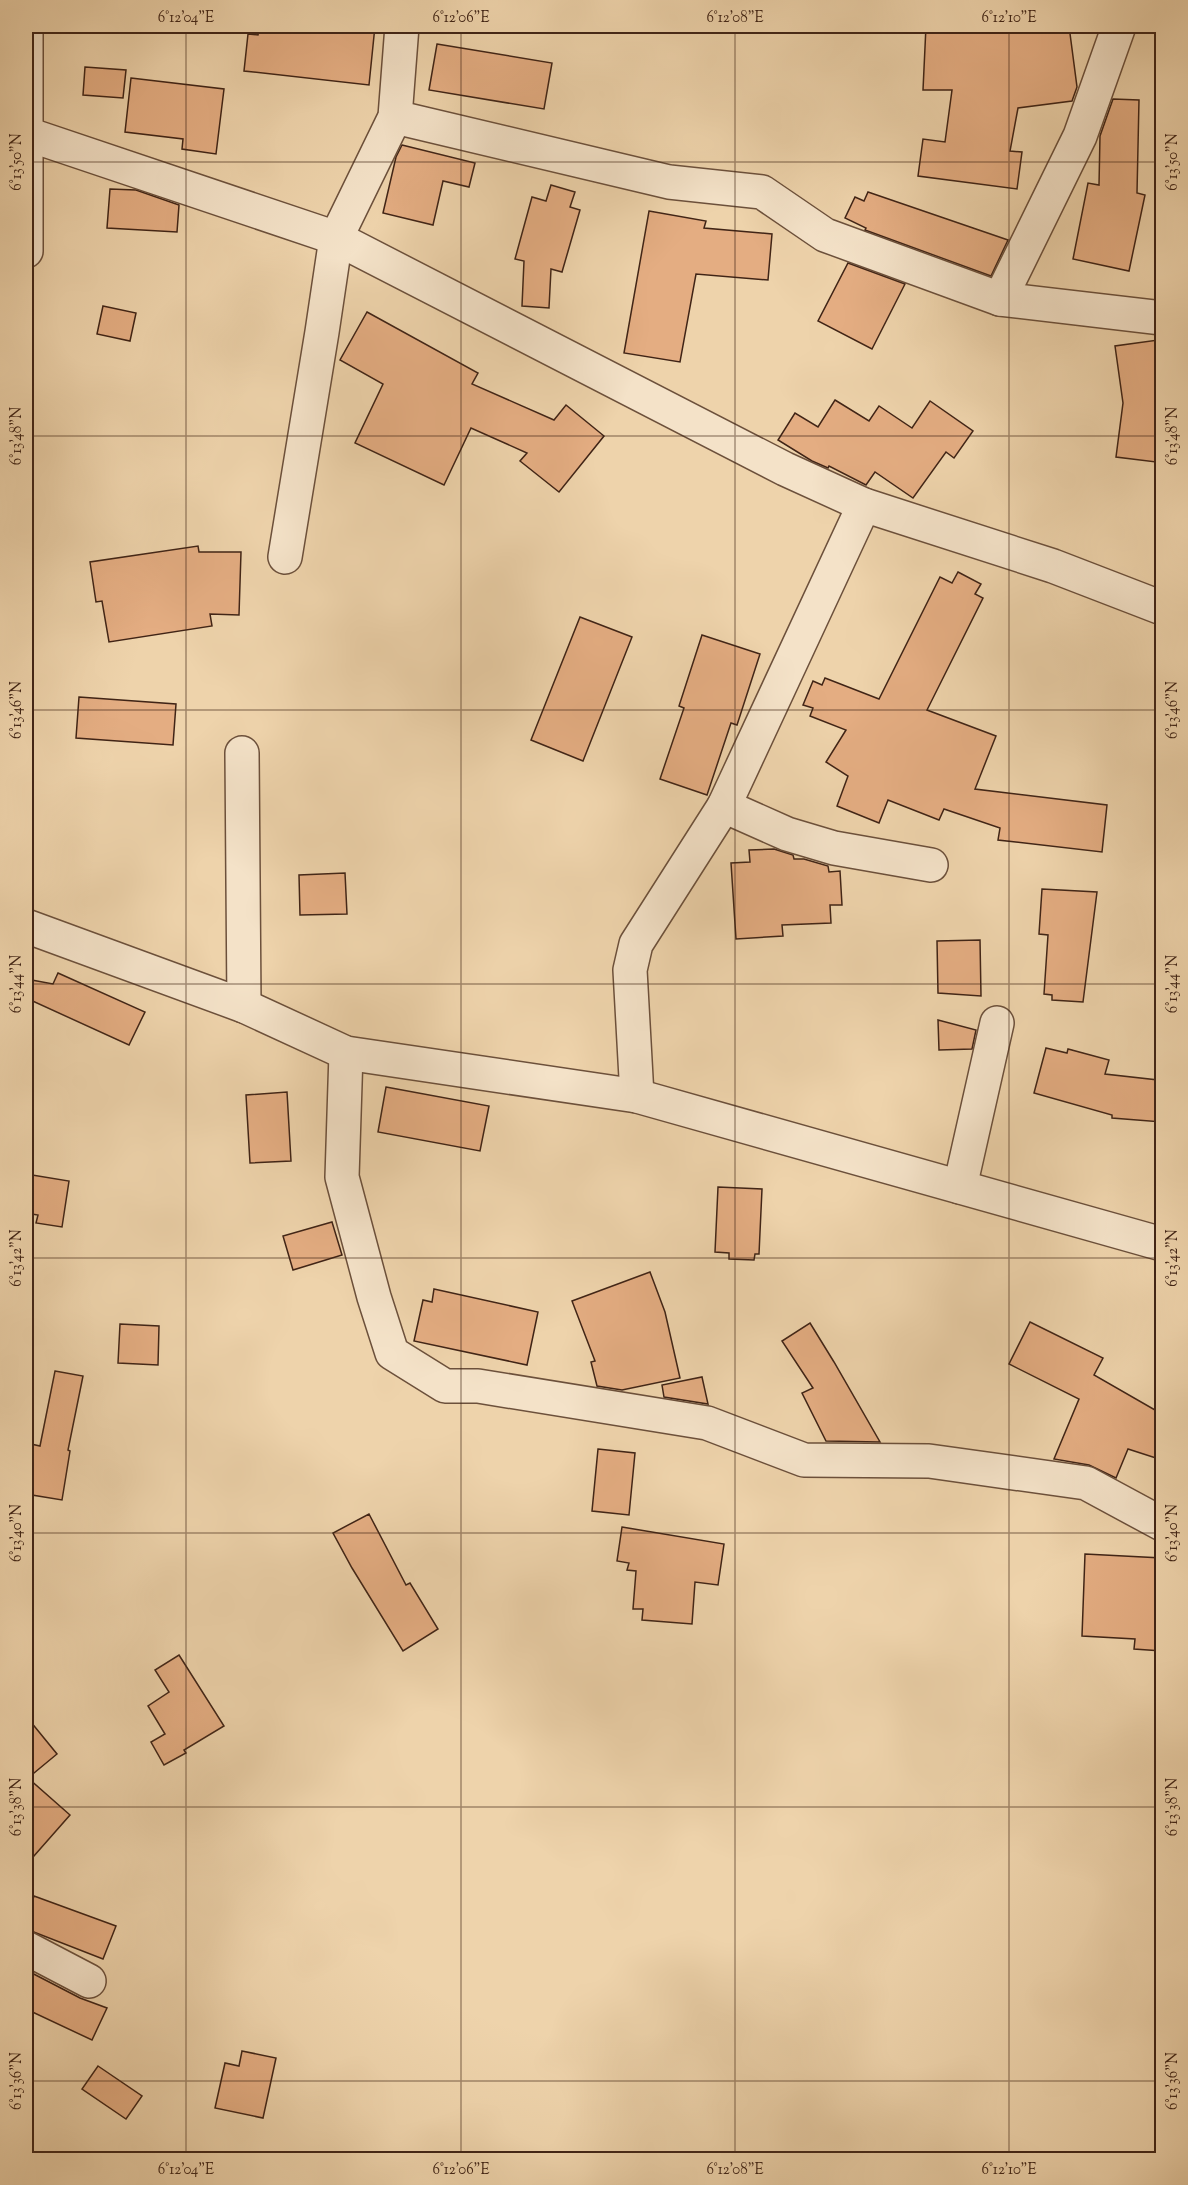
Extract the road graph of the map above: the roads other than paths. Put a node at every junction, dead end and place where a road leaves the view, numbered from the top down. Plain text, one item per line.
1 (26, 26) edge
2 (402, 26) edge
3 (1119, 26) edge
4 (394, 117) junction
5 (27, 134) edge
6 (336, 238) junction
7 (26, 251) edge
8 (1000, 299) junction
9 (1162, 318) edge
10 (864, 505) junction
11 (285, 557) dead end
12 (1162, 608) edge
13 (242, 753) dead end
14 (724, 806) junction
15 (931, 865) dead end
16 (26, 926) edge
17 (244, 1006) junction
18 (997, 1023) dead end
19 (346, 1053) junction
20 (637, 1096) junction
21 (960, 1187) junction
22 (1162, 1244) edge
23 (1162, 1524) edge
24 (26, 1948) edge
25 (89, 1981) dead end

1 - 5 street
2 - 4 street
3 - 8 street
4 - 6 street
4 - 8 street
5 - 6 street
5 - 7 street
6 - 10 street
6 - 11 street
8 - 9 street
10 - 12 street
10 - 14 street
13 - 17 street
14 - 15 street
14 - 20 street
16 - 17 street
17 - 19 street
18 - 21 street
19 - 20 street
19 - 23 street
20 - 21 street
21 - 22 street
24 - 25 street

